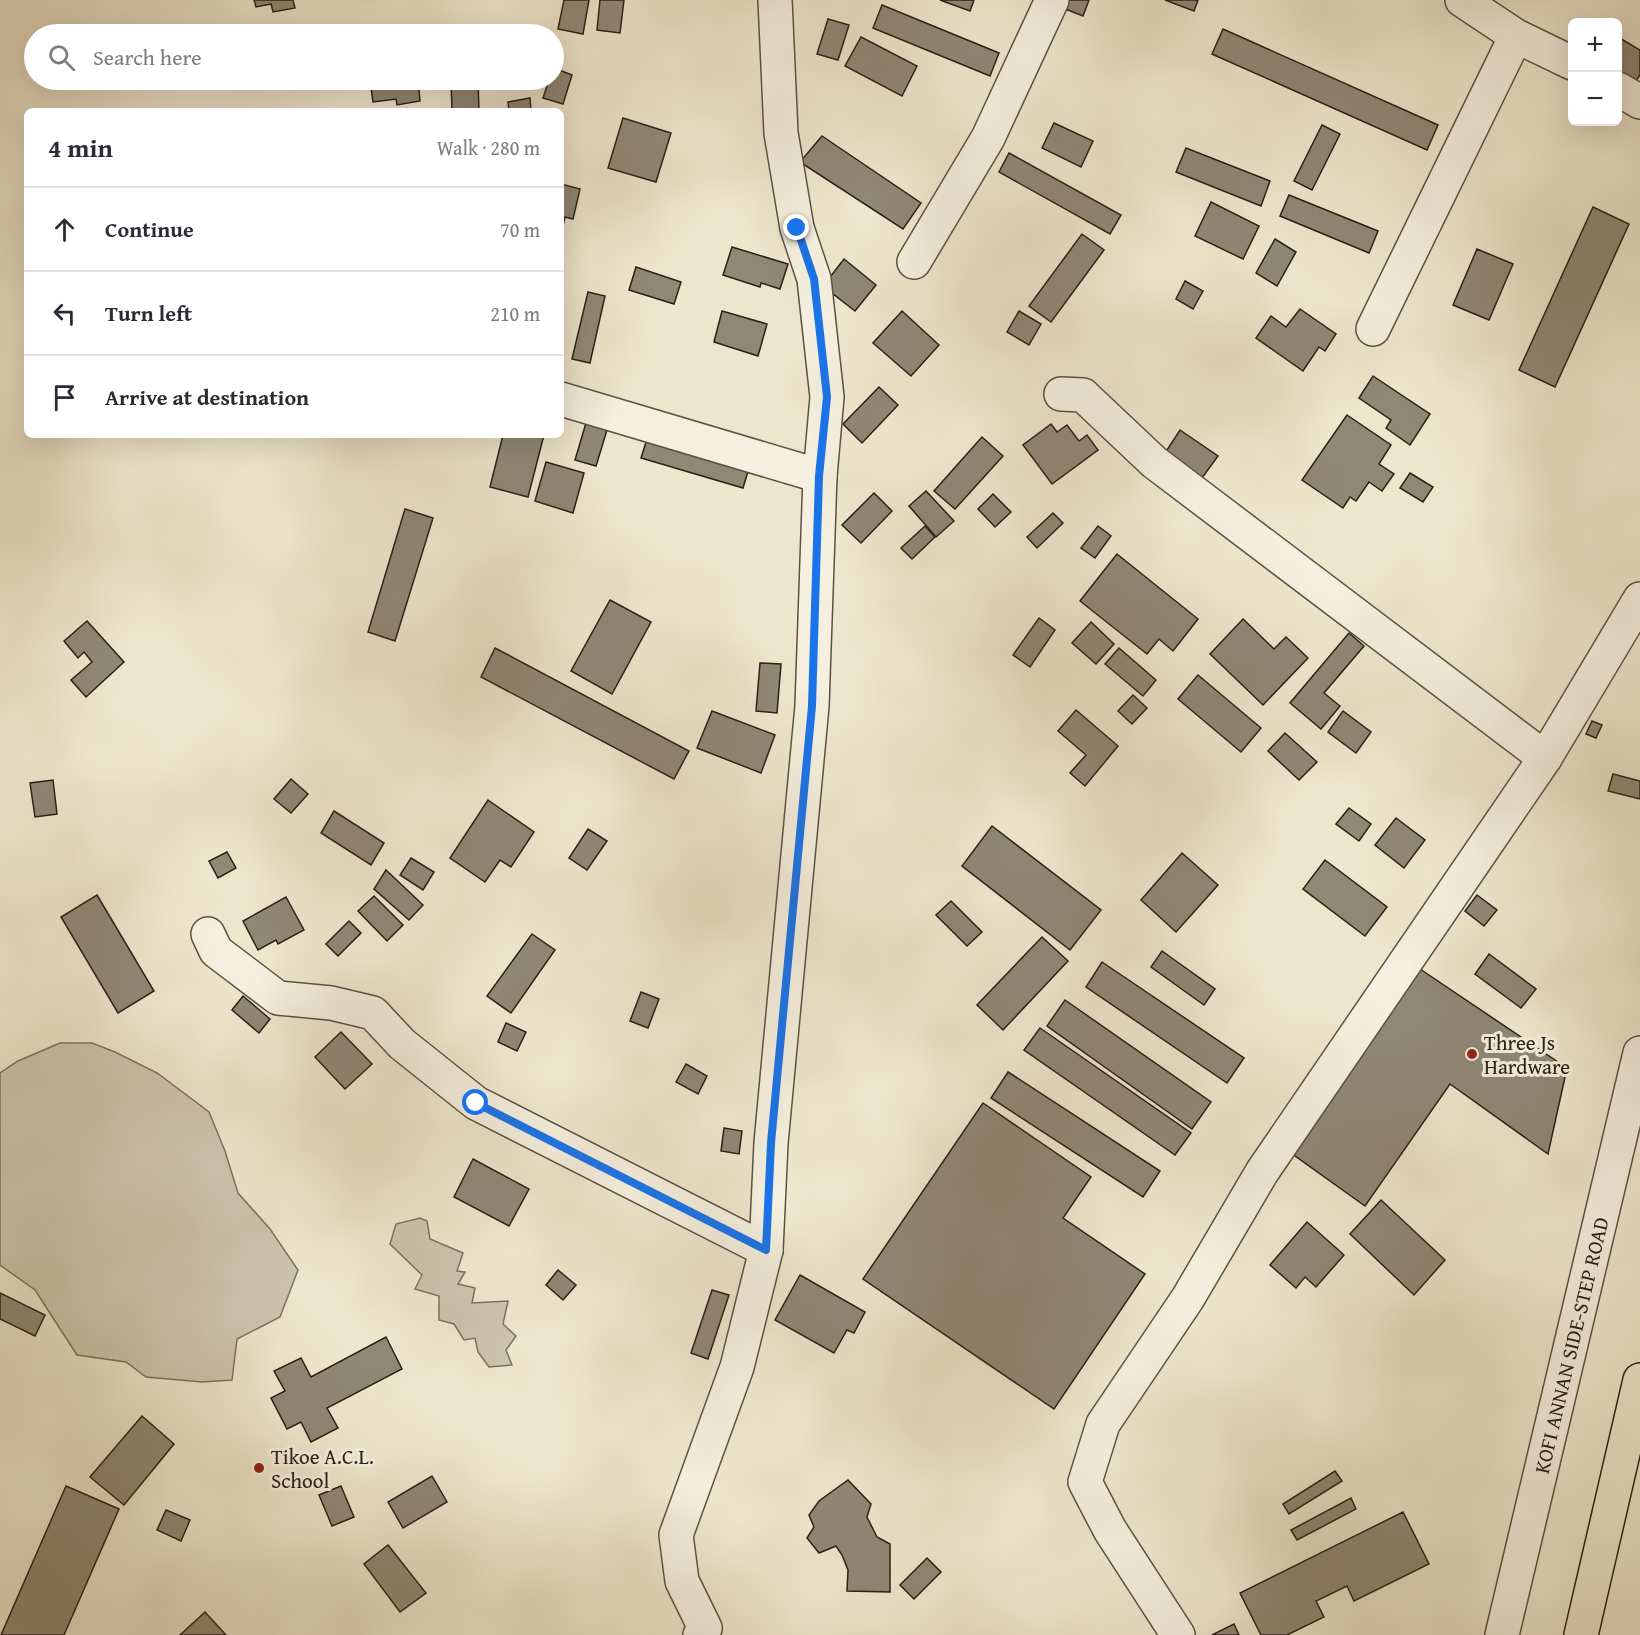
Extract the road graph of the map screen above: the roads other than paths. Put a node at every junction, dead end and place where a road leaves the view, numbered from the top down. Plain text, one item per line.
1 (775, 0) edge
2 (1052, 0) edge
3 (1462, 0) edge
4 (1516, 36) junction
5 (1568, 61) edge
6 (1622, 92) edge
7 (1640, 102) edge
8 (914, 262) dead end
9 (1373, 329) dead end
10 (1061, 394) dead end
11 (564, 400) edge
12 (819, 476) junction
13 (1640, 599) edge
14 (1545, 758) junction
15 (207, 934) dead end
16 (1640, 1053) edge
17 (766, 1250) junction
18 (1640, 1380) edge
19 (700, 1635) edge
20 (1178, 1635) edge
21 (1502, 1635) edge
22 (1581, 1635) edge

1 - 12 street
2 - 8 street
3 - 4 street
4 - 5 street
4 - 9 street
6 - 7 street
10 - 14 street
11 - 12 street
12 - 17 street
13 - 14 street
14 - 20 street
15 - 17 street
16 - 21 street, KOFI ANNAN SIDE-STEP ROAD
17 - 19 street
18 - 22 main road

